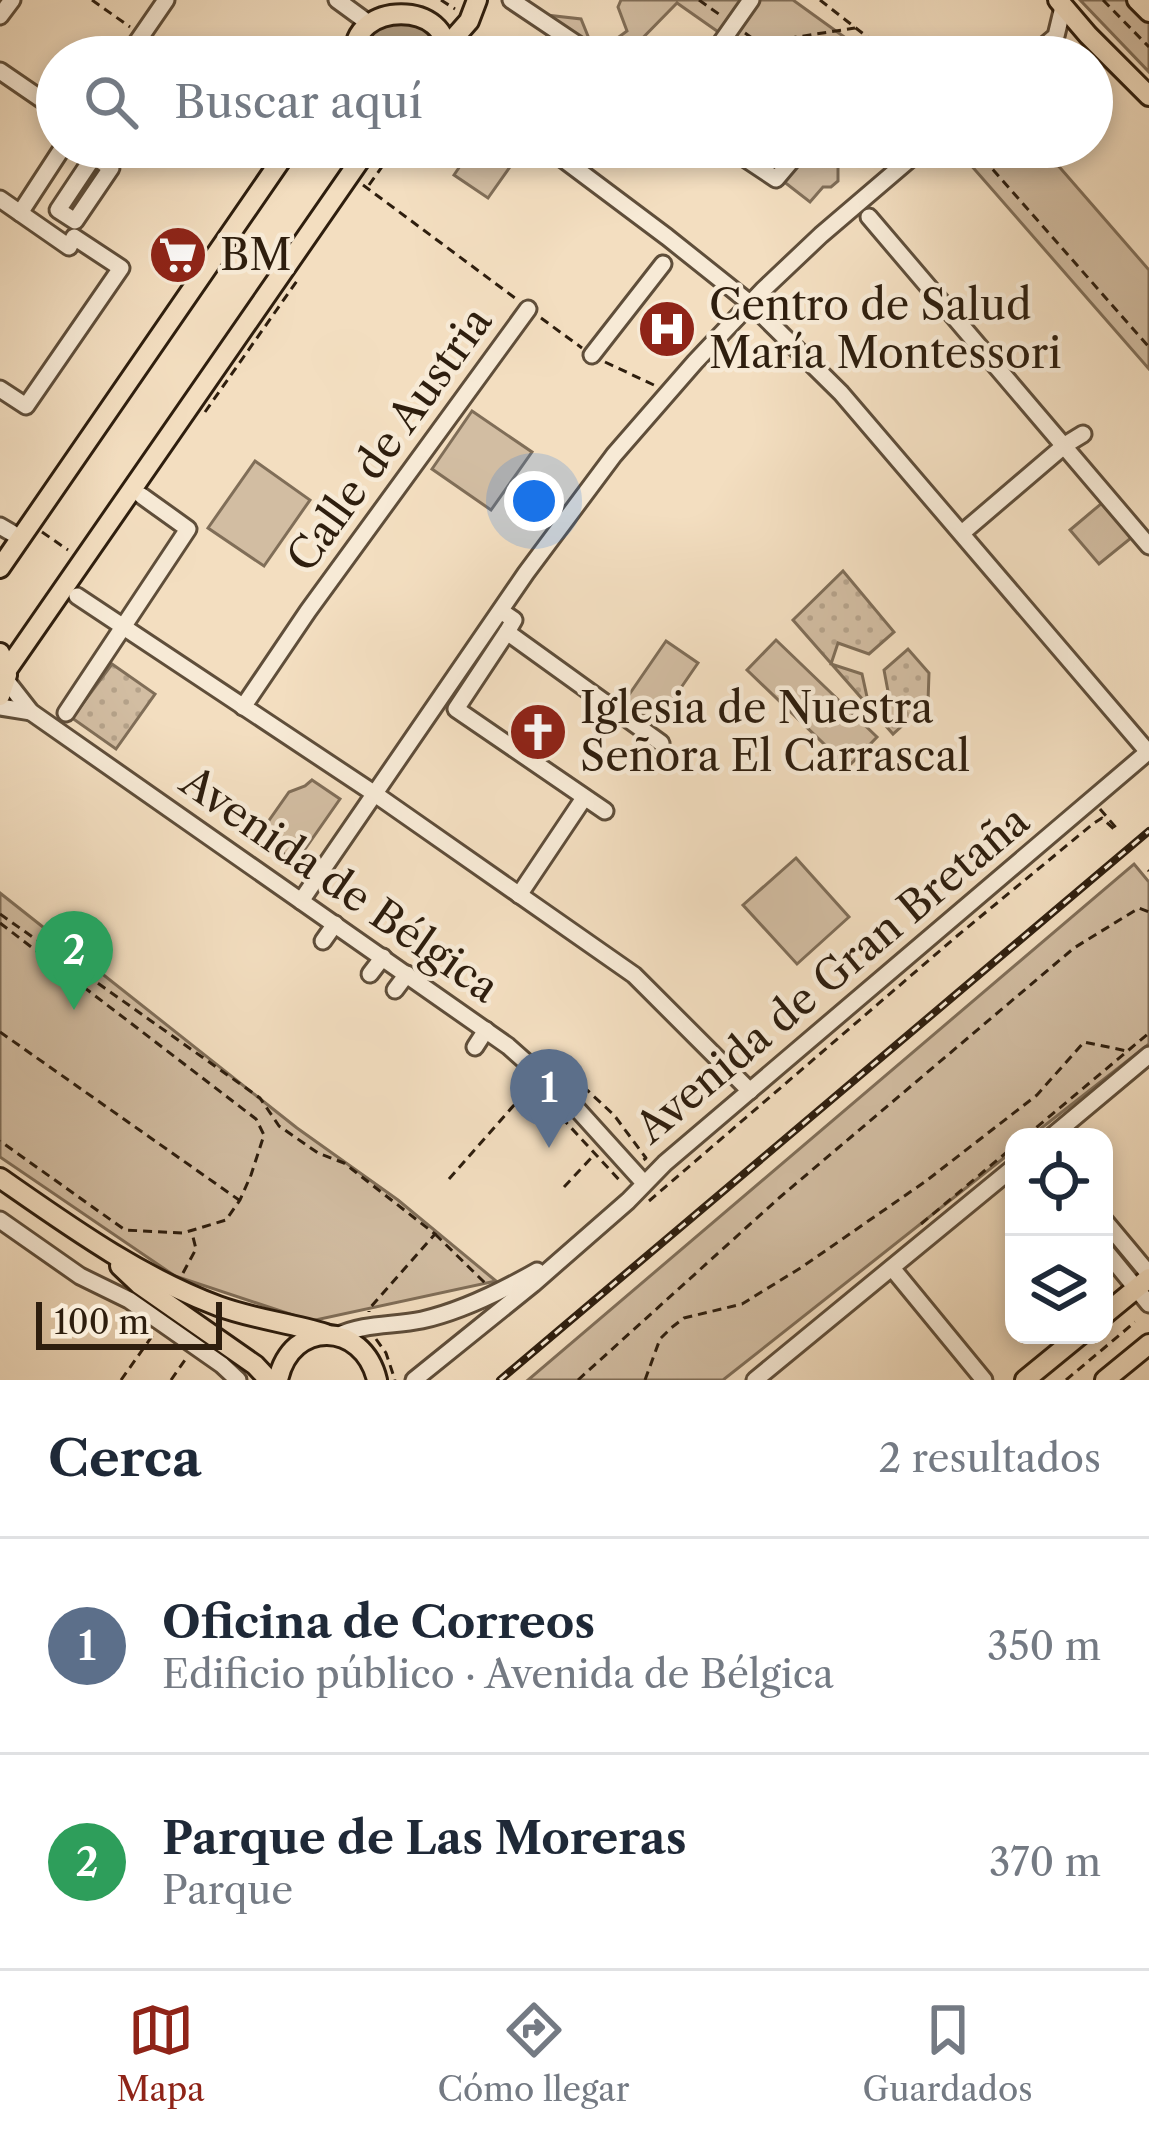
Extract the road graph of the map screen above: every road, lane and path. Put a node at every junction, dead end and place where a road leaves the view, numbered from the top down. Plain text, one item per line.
1 (11, 0) edge
2 (166, 0) edge
3 (337, 0) edge
4 (441, 0) edge
5 (511, 0) edge
6 (751, 0) edge
7 (820, 0) edge
8 (1103, 0) edge
9 (1137, 0) edge
10 (381, 3) edge
11 (1060, 3) edge
12 (473, 9) edge
13 (1149, 12) edge
14 (0, 16) edge
15 (363, 19) junction
16 (856, 28) junction
17 (1088, 35) joint
18 (146, 36) edge
19 (356, 36) edge
20 (443, 36) edge
21 (457, 36) edge
22 (565, 36) edge
23 (726, 36) edge
24 (804, 36) edge
25 (866, 36) edge
26 (1056, 36) joint
27 (1149, 47) edge
28 (1113, 60) edge
29 (0, 71) edge
30 (36, 96) edge
31 (1149, 96) edge
32 (49, 168) edge
33 (276, 168) edge
34 (340, 168) edge
35 (355, 168) edge
36 (381, 168) edge
37 (575, 168) edge
38 (760, 168) edge
39 (785, 168) edge
40 (899, 168) edge
41 (992, 168) edge
42 (350, 175) junction
43 (367, 188) junction
44 (0, 200) edge
45 (20, 213) junction
46 (869, 217) dead end
47 (663, 264) dead end
48 (298, 278) dead end
49 (751, 304) junction
50 (528, 308) junction
51 (1149, 347) edge
52 (592, 355) junction
53 (1, 391) edge
54 (669, 392) junction
55 (197, 423) dead end
56 (1083, 434) dead end
57 (1065, 445) junction
58 (142, 496) dead end
59 (31, 524) junction
60 (962, 533) junction
61 (1149, 546) edge
62 (82, 560) junction
63 (0, 568) edge
64 (77, 596) dead end
65 (501, 610) junction
66 (124, 628) junction
67 (507, 632) junction
68 (3, 675) edge
69 (243, 706) junction
70 (0, 707) edge
71 (31, 712) junction
72 (65, 712) dead end
73 (661, 743) dead end
74 (1148, 752) edge
75 (375, 794) junction
76 (584, 798) junction
77 (1092, 800) junction
78 (605, 811) dead end
79 (1118, 830) dead end
80 (519, 895) junction
81 (302, 901) junction
82 (1149, 912) edge
83 (0, 914) edge
84 (0, 923) edge
85 (335, 924) junction
86 (322, 941) dead end
87 (383, 958) junction
88 (370, 974) dead end
89 (407, 974) junction
90 (395, 990) dead end
91 (486, 1030) junction
92 (0, 1032) edge
93 (1149, 1033) edge
94 (475, 1047) dead end
95 (1127, 1051) junction
96 (540, 1054) dead end
97 (1149, 1055) edge
98 (553, 1058) dead end
99 (561, 1066) dead end
100 (750, 1091) junction
101 (1036, 1128) edge
102 (1062, 1128) edge
103 (0, 1142) edge
104 (595, 1154) junction
105 (642, 1162) dead end
106 (1005, 1174) edge
107 (0, 1178) edge
108 (449, 1179) dead end
109 (622, 1183) dead end
110 (644, 1183) junction
111 (564, 1187) dead end
112 (240, 1200) junction
113 (0, 1220) edge
114 (192, 1231) junction
115 (1113, 1234) edge
116 (104, 1250) junction
117 (566, 1255) junction
118 (1113, 1257) edge
119 (892, 1268) junction
120 (177, 1274) dead end
121 (1146, 1286) edge
122 (1113, 1309) edge
123 (1135, 1322) dead end
124 (370, 1326) junction
125 (170, 1328) junction
126 (203, 1328) junction
127 (332, 1335) junction
128 (1069, 1344) edge
129 (1149, 1344) edge
130 (192, 1350) dead end
131 (171, 1380) edge
132 (238, 1380) edge
133 (268, 1380) edge
134 (278, 1380) edge
135 (377, 1380) edge
136 (395, 1380) edge
137 (413, 1380) edge
138 (578, 1380) edge
139 (645, 1380) edge
140 (755, 1380) edge
141 (984, 1380) edge
142 (1025, 1380) edge
143 (1066, 1380) edge
144 (1105, 1380) edge

1 - 14 street
2 - 18 street
3 - 15 street
4 - 12 path
5 - 22 street
6 - 23 street
7 - 16 path
8 - 27 path
9 - 13 main road
10 - 15 main road
10 - 20 main road
11 - 17 main road
11 - 26 street
12 - 21 main road
15 - 19 main road
16 - 24 path
16 - 25 path
17 - 26 street
28 - 31 main road
29 - 30 street
32 - 45 street
33 - 59 main road
34 - 42 path
35 - 42 main road
36 - 43 path
37 - 49 street
38 - 39 street
40 - 49 street
41 - 51 path
42 - 43 path
42 - 62 main road
43 - 50 path
44 - 45 street
45 - 53 street
46 - 57 street
47 - 52 street
48 - 55 path
49 - 54 street
49 - 60 street
50 - 52 path
50 - 69 street, Calle de Austria
52 - 54 path
54 - 65 street
56 - 57 street
57 - 60 street
57 - 61 street
58 - 66 street
59 - 62 path
59 - 63 main road
60 - 74 street
62 - 68 main road
64 - 66 street
65 - 67 street
65 - 75 street
66 - 69 street
66 - 72 street
67 - 73 street
67 - 76 street
68 - 71 street
69 - 75 street
70 - 71 street
71 - 81 street, Avenida de Bélgica
74 - 77 street, Avenida de Gran Bretaña
75 - 80 street
75 - 81 street
76 - 78 street
76 - 80 street
77 - 79 path
77 - 100 street, Avenida de Gran Bretaña
80 - 100 street
81 - 85 street, Avenida de Bélgica
82 - 138 path
83 - 124 path
84 - 112 path
85 - 86 street
85 - 87 street, Avenida de Bélgica
87 - 88 street
87 - 89 street, Avenida de Bélgica
89 - 90 street
89 - 91 street, Avenida de Bélgica
91 - 94 street
91 - 110 street, Avenida de Bélgica
92 - 112 path
93 - 95 path
95 - 101 path
95 - 139 path
96 - 98 path
97 - 102 street
99 - 105 path
100 - 110 street, Avenida de Gran Bretaña
103 - 114 path
104 - 108 path
104 - 109 path
104 - 111 path
106 - 119 street
107 - 116 main road
110 - 117 street, Avenida de Gran Bretaña
112 - 114 path
113 - 125 street
114 - 120 path
115 - 121 street
116 - 126 main road
116 - 127 main road
117 - 124 street, Avenida de Gran Bretaña
117 - 137 street, Avenida de Gran Bretaña
118 - 121 street
119 - 140 street
119 - 141 street
121 - 122 main road
123 - 143 path
124 - 127 street, Avenida de Gran Bretaña
124 - 136 path
125 - 126 street
125 - 132 street
126 - 133 main road
127 - 134 main road
127 - 135 main road
128 - 142 main road
129 - 144 main road
130 - 131 path

